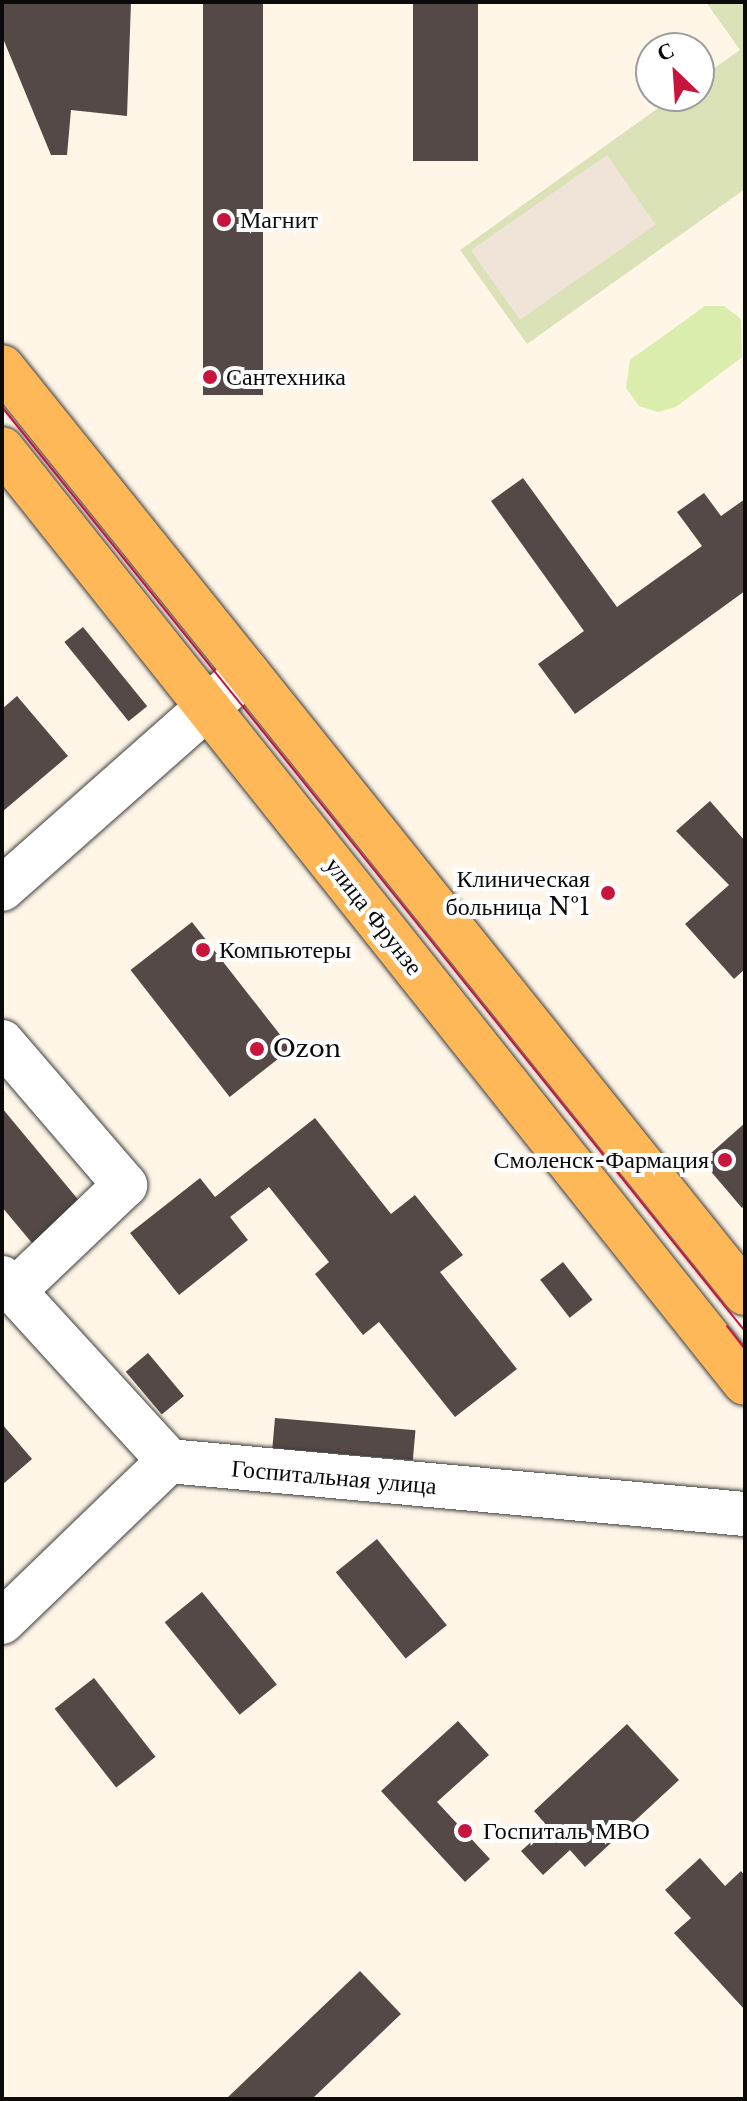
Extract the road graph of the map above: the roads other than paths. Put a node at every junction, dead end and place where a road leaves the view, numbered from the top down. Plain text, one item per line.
1 (2, 367) edge
2 (2, 449) edge
3 (247, 672) junction
4 (209, 706) junction
5 (2, 889) edge
6 (2, 1042) edge
7 (8, 1284) edge
8 (745, 1293) edge
9 (745, 1383) edge
10 (169, 1461) junction
11 (745, 1514) edge
12 (2, 1622) edge

1 - 3 main road
2 - 4 main road, улица Фрунзе
3 - 4 street
3 - 8 main road
4 - 5 street
4 - 9 main road, улица Фрунзе
6 - 7 street
7 - 10 street
10 - 11 street, Госпитальная улица
10 - 12 street

